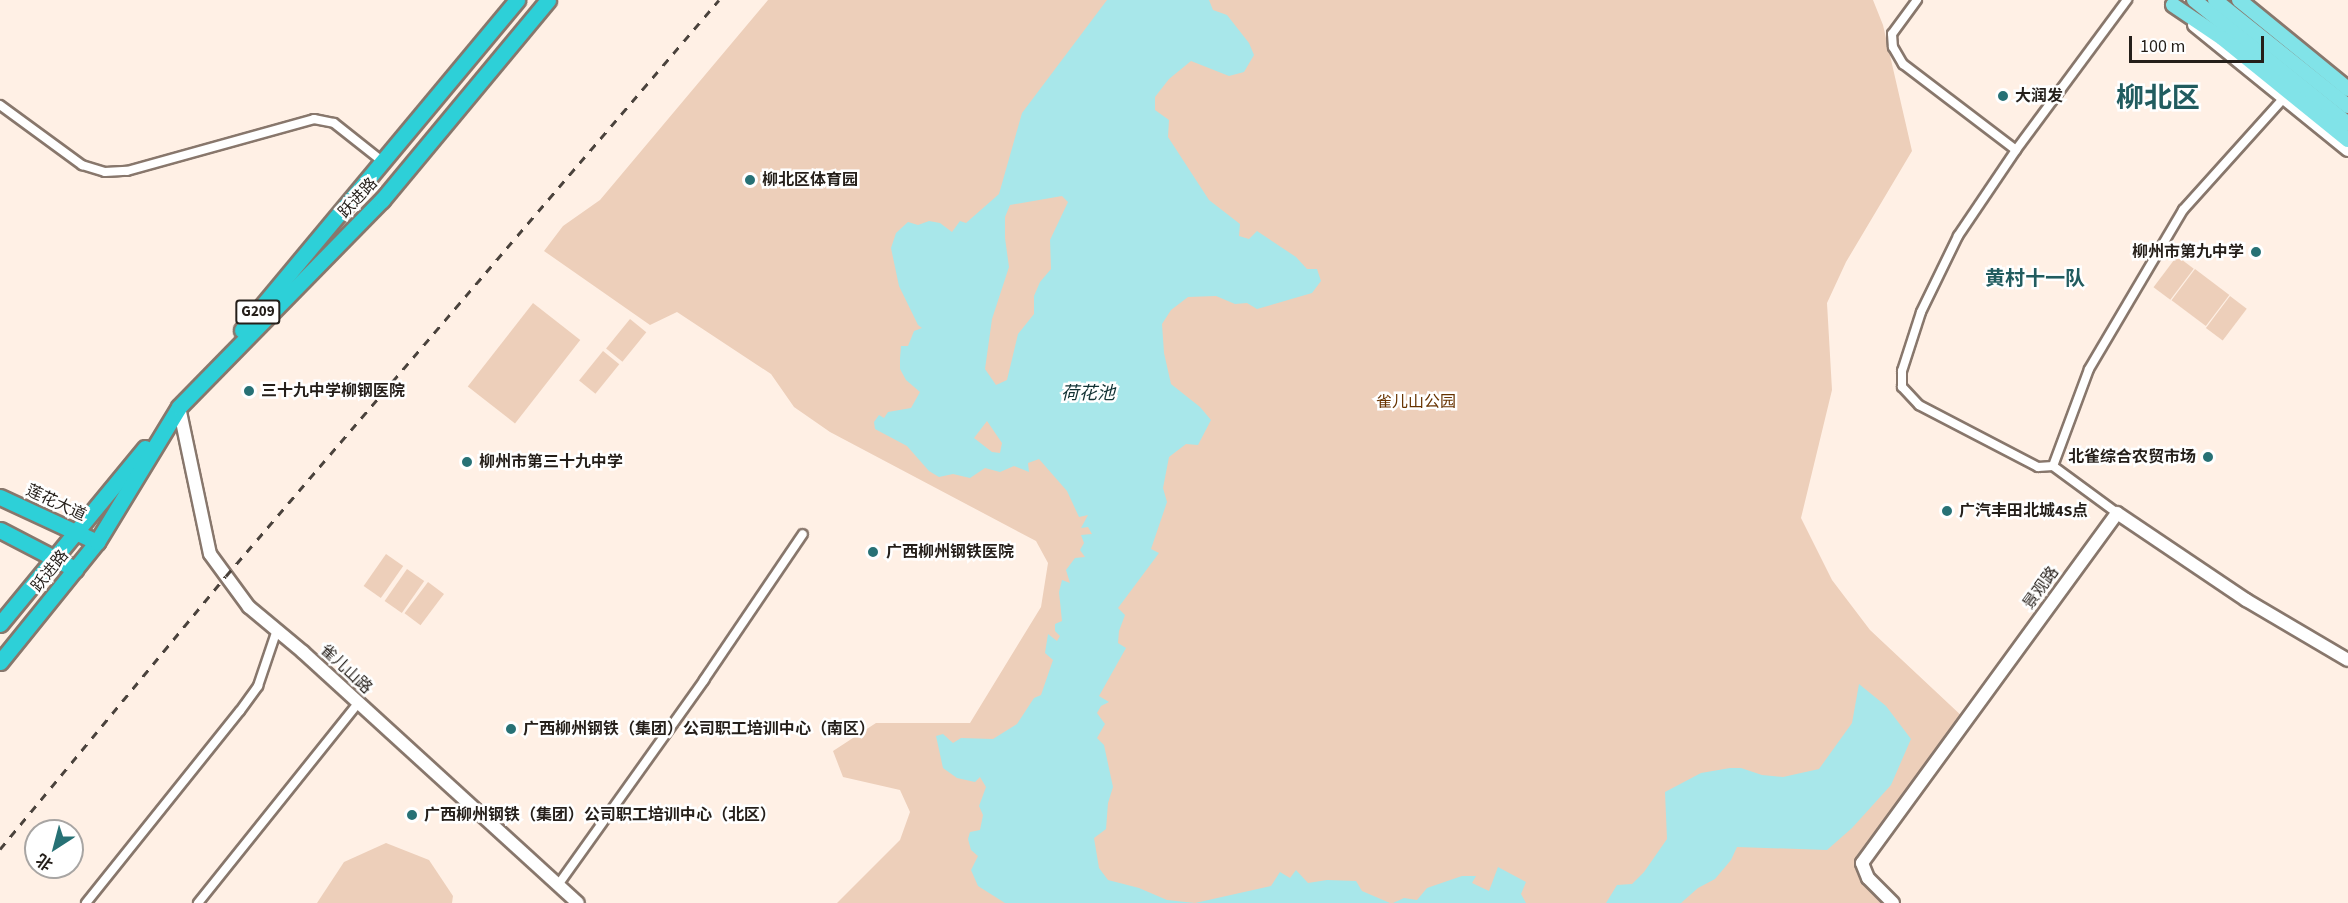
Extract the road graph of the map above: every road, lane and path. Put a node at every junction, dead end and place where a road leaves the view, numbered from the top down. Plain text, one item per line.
1 (517, 0) edge
2 (548, 0) edge
3 (1917, 0) edge
4 (2127, 0) edge
5 (2194, 0) edge
6 (2215, 0) edge
7 (2244, 2) edge
8 (2170, 3) edge
9 (2348, 81) edge
10 (2348, 89) edge
11 (2284, 98) junction
12 (0, 105) edge
13 (2348, 106) edge
14 (2348, 124) edge
15 (2348, 140) edge
16 (2016, 150) junction
17 (2348, 150) edge
18 (382, 161) junction
19 (179, 407) junction
20 (2053, 466) junction
21 (0, 497) edge
22 (2117, 513) junction
23 (0, 530) edge
24 (76, 532) junction
25 (802, 534) dead end
26 (97, 542) junction
27 (53, 558) junction
28 (75, 569) junction
29 (0, 624) edge
30 (277, 630) junction
31 (2348, 660) edge
32 (0, 662) edge
33 (358, 702) junction
34 (558, 885) junction
35 (86, 903) edge
36 (198, 903) edge
37 (578, 903) edge
38 (1893, 903) edge

1 - 18 highway, 跃进路 / G209
2 - 19 highway, 跃进路 / G209
3 - 16 street
4 - 16 street
5 - 14 main road
6 - 13 main road
7 - 9 street
7 - 10 main road
8 - 11 street
8 - 15 main road
11 - 17 street
11 - 20 street
12 - 18 street
16 - 20 street
18 - 19 highway, 跃进路 / G209
19 - 24 highway, 跃进路 / G209
19 - 26 highway, 跃进路 / G209
19 - 30 street, 雀儿山路
20 - 22 street
21 - 24 highway, 莲花大道
22 - 31 street
22 - 38 street, 景观路
23 - 27 highway
24 - 26 highway, 莲花大道
24 - 27 highway, 跃进路 / G209
25 - 34 street
26 - 28 highway, 跃进路 / G209
27 - 28 highway
27 - 29 highway, 跃进路 / G209
28 - 32 highway, 跃进路 / G209
30 - 33 street, 雀儿山路
30 - 35 street
33 - 34 street, 雀儿山路
33 - 36 street
34 - 37 street, 雀儿山路

